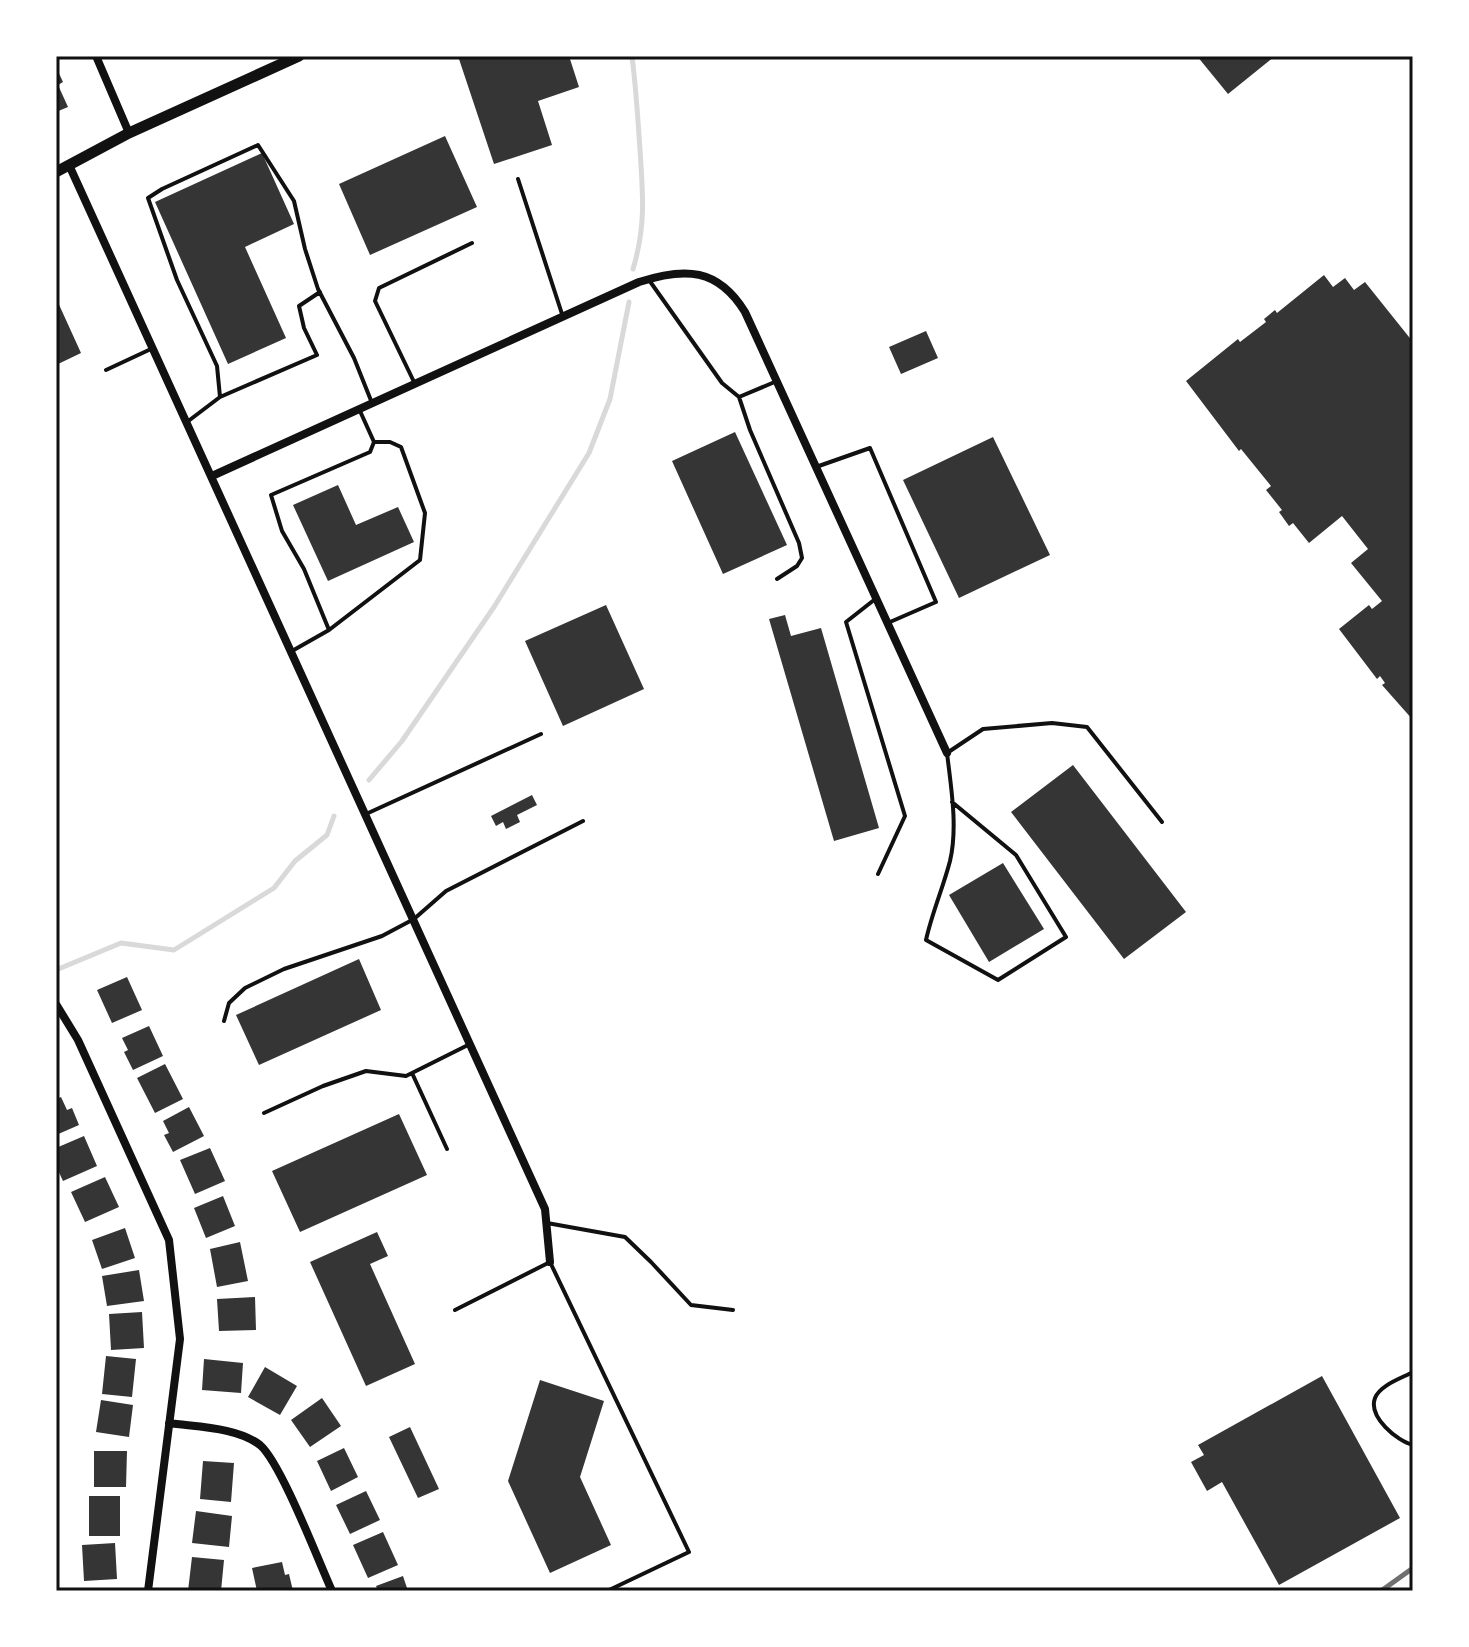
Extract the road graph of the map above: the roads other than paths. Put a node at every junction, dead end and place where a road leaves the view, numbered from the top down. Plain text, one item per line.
1 (96, 56) edge
2 (299, 56) edge
3 (129, 133) junction
4 (69, 165) junction
5 (56, 172) edge
6 (518, 179) dead end
7 (472, 243) dead end
8 (648, 279) junction
9 (320, 292) junction
10 (563, 317) junction
11 (153, 348) junction
12 (106, 370) dead end
13 (777, 381) junction
14 (415, 384) junction
15 (220, 397) junction
16 (739, 397) junction
17 (372, 403) junction
18 (359, 409) junction
19 (187, 422) junction
20 (374, 442) junction
21 (816, 467) junction
22 (212, 476) junction
23 (777, 579) dead end
24 (876, 598) junction
25 (888, 623) junction
26 (329, 630) junction
27 (292, 651) junction
28 (541, 734) dead end
29 (947, 753) junction
30 (952, 802) junction
31 (366, 814) junction
32 (583, 821) dead end
33 (1162, 822) dead end
34 (878, 874) dead end
35 (414, 919) junction
36 (56, 1004) edge
37 (224, 1021) dead end
38 (470, 1044) junction
39 (412, 1073) junction
40 (264, 1113) dead end
41 (447, 1149) dead end
42 (547, 1223) junction
43 (550, 1262) junction
44 (455, 1310) dead end
45 (733, 1310) dead end
46 (1413, 1372) edge
47 (169, 1423) junction
48 (1413, 1445) edge
49 (148, 1591) edge
50 (332, 1591) edge
51 (607, 1591) edge

1 - 3 street
2 - 3 street
3 - 4 street
4 - 5 street
4 - 11 street
6 - 10 lane
7 - 14 lane
8 - 10 street
8 - 13 street
8 - 16 lane
9 - 15 lane
9 - 15 lane
9 - 17 lane
10 - 14 street
11 - 12 lane
11 - 19 street
13 - 16 lane
13 - 21 street
14 - 17 street
15 - 19 lane
16 - 23 lane
17 - 18 street
18 - 20 lane
18 - 22 street
19 - 22 street
20 - 26 lane
20 - 26 lane
21 - 24 street
21 - 25 lane
22 - 27 street
24 - 25 street
24 - 34 lane
25 - 29 street
26 - 27 lane
27 - 31 street
28 - 31 lane
29 - 30 lane
29 - 33 lane
30 - 30 lane
31 - 35 street
32 - 35 lane
35 - 37 lane
35 - 38 street
36 - 47 street
38 - 39 lane
38 - 42 street
39 - 40 lane
39 - 41 lane
42 - 43 street
42 - 45 lane
43 - 44 lane
43 - 51 lane
46 - 48 lane
47 - 49 street
47 - 50 street

